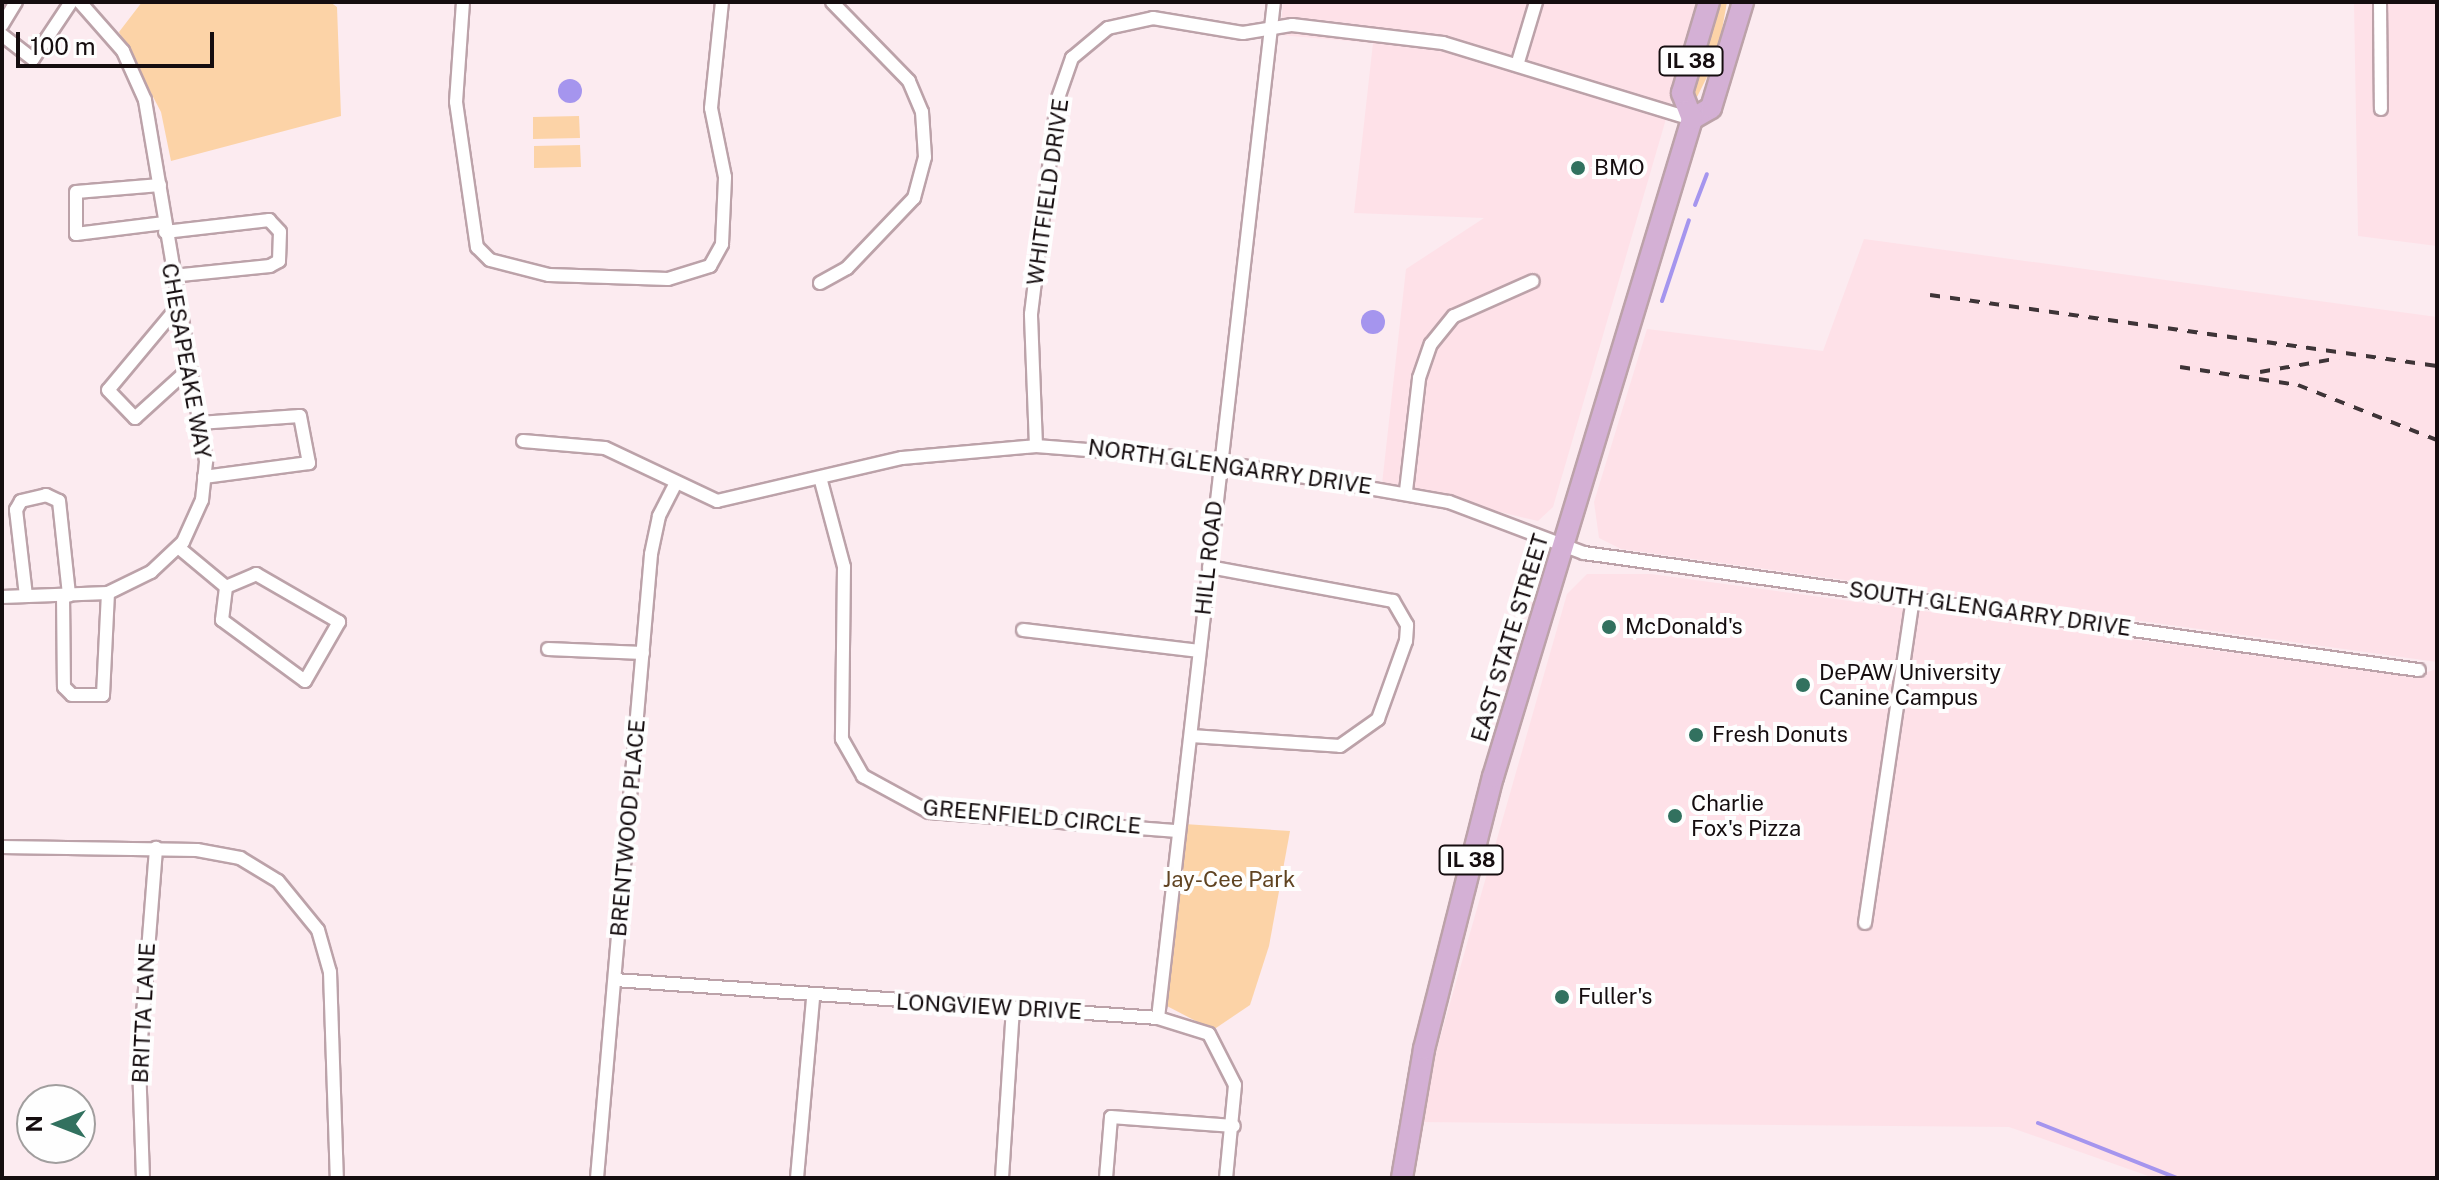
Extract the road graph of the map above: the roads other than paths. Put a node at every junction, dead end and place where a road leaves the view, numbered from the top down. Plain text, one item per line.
1 (16, 2) edge
2 (71, 2) edge
3 (80, 2) edge
4 (463, 2) edge
5 (722, 2) edge
6 (832, 2) edge
7 (1274, 2) edge
8 (1536, 2) edge
9 (1709, 2) edge
10 (1743, 2) edge
11 (2380, 2) edge
12 (2, 25) edge
13 (1271, 28) junction
14 (2, 35) edge
15 (1518, 62) junction
16 (2381, 109) dead end
17 (1692, 119) junction
18 (160, 185) junction
19 (164, 227) junction
20 (171, 276) junction
21 (1533, 281) dead end
22 (820, 283) dead end
23 (175, 310) junction
24 (188, 370) junction
25 (199, 423) junction
26 (523, 441) dead end
27 (1036, 446) junction
28 (1219, 461) junction
29 (204, 477) junction
30 (821, 481) junction
31 (676, 483) junction
32 (1406, 491) junction
33 (178, 547) junction
34 (1562, 547) junction
35 (1209, 567) junction
36 (226, 587) junction
37 (108, 593) junction
38 (66, 595) junction
39 (26, 596) junction
40 (2, 597) edge
41 (1913, 599) junction
42 (1023, 630) dead end
43 (548, 649) dead end
44 (1198, 651) junction
45 (643, 653) junction
46 (2419, 670) dead end
47 (1191, 736) junction
48 (1178, 831) junction
49 (2, 847) edge
50 (156, 848) junction
51 (1865, 923) dead end
52 (615, 980) junction
53 (813, 998) junction
54 (1013, 1008) junction
55 (1158, 1018) junction
56 (1234, 1126) junction
57 (143, 1178) edge
58 (337, 1178) edge
59 (597, 1178) edge
60 (797, 1178) edge
61 (1002, 1178) edge
62 (1106, 1178) edge
63 (1226, 1178) edge
64 (1402, 1178) edge

1 - 12 street
2 - 14 street
3 - 18 street, CHESAPEAKE WAY
4 - 5 street
6 - 22 street
7 - 13 street, HILL ROAD
8 - 15 street
9 - 17 main road, EAST STATE STREET / IL 38
10 - 17 main road, EAST STATE STREET / IL 38
11 - 16 street
13 - 15 street, WHITFIELD DRIVE
13 - 27 street, WHITFIELD DRIVE
13 - 28 street, HILL ROAD
15 - 17 street, WHITFIELD DRIVE
17 - 34 main road, EAST STATE STREET / IL 38
18 - 19 street, CHESAPEAKE WAY
18 - 19 street
19 - 20 street, CHESAPEAKE WAY
19 - 20 street
20 - 23 street, CHESAPEAKE WAY
21 - 32 street
23 - 24 street, CHESAPEAKE WAY
23 - 24 street
24 - 25 street, CHESAPEAKE WAY
25 - 29 street, CHESAPEAKE WAY
25 - 29 street
26 - 31 street, NORTH GLENGARRY DRIVE
27 - 28 street, NORTH GLENGARRY DRIVE
27 - 30 street, NORTH GLENGARRY DRIVE
28 - 32 street, NORTH GLENGARRY DRIVE
28 - 35 street, HILL ROAD
29 - 33 street, CHESAPEAKE WAY
30 - 31 street, NORTH GLENGARRY DRIVE
30 - 48 street, GREENFIELD CIRCLE
31 - 45 street, BRENTWOOD PLACE
32 - 34 street, NORTH GLENGARRY DRIVE
33 - 36 street
33 - 37 street, CHESAPEAKE WAY
34 - 41 street, SOUTH GLENGARRY DRIVE
34 - 64 main road, EAST STATE STREET / IL 38
35 - 44 street, HILL ROAD
35 - 47 street
36 - 36 street
37 - 38 street, CHESAPEAKE WAY
37 - 38 street
38 - 39 street, CHESAPEAKE WAY
38 - 39 street
39 - 40 street, CHESAPEAKE WAY
41 - 46 street, SOUTH GLENGARRY DRIVE
41 - 51 street
42 - 44 street
43 - 45 street
44 - 47 street, HILL ROAD
45 - 52 street, BRENTWOOD PLACE
47 - 48 street, HILL ROAD
48 - 55 street, HILL ROAD
49 - 50 street
50 - 57 street, BRITTA LANE
50 - 58 street
52 - 53 street, LONGVIEW DRIVE
52 - 59 street, BRENTWOOD PLACE
53 - 54 street, LONGVIEW DRIVE
53 - 60 street
54 - 55 street, LONGVIEW DRIVE
54 - 61 street
55 - 56 street, LONGVIEW DRIVE
56 - 62 street
56 - 63 street, LONGVIEW DRIVE

